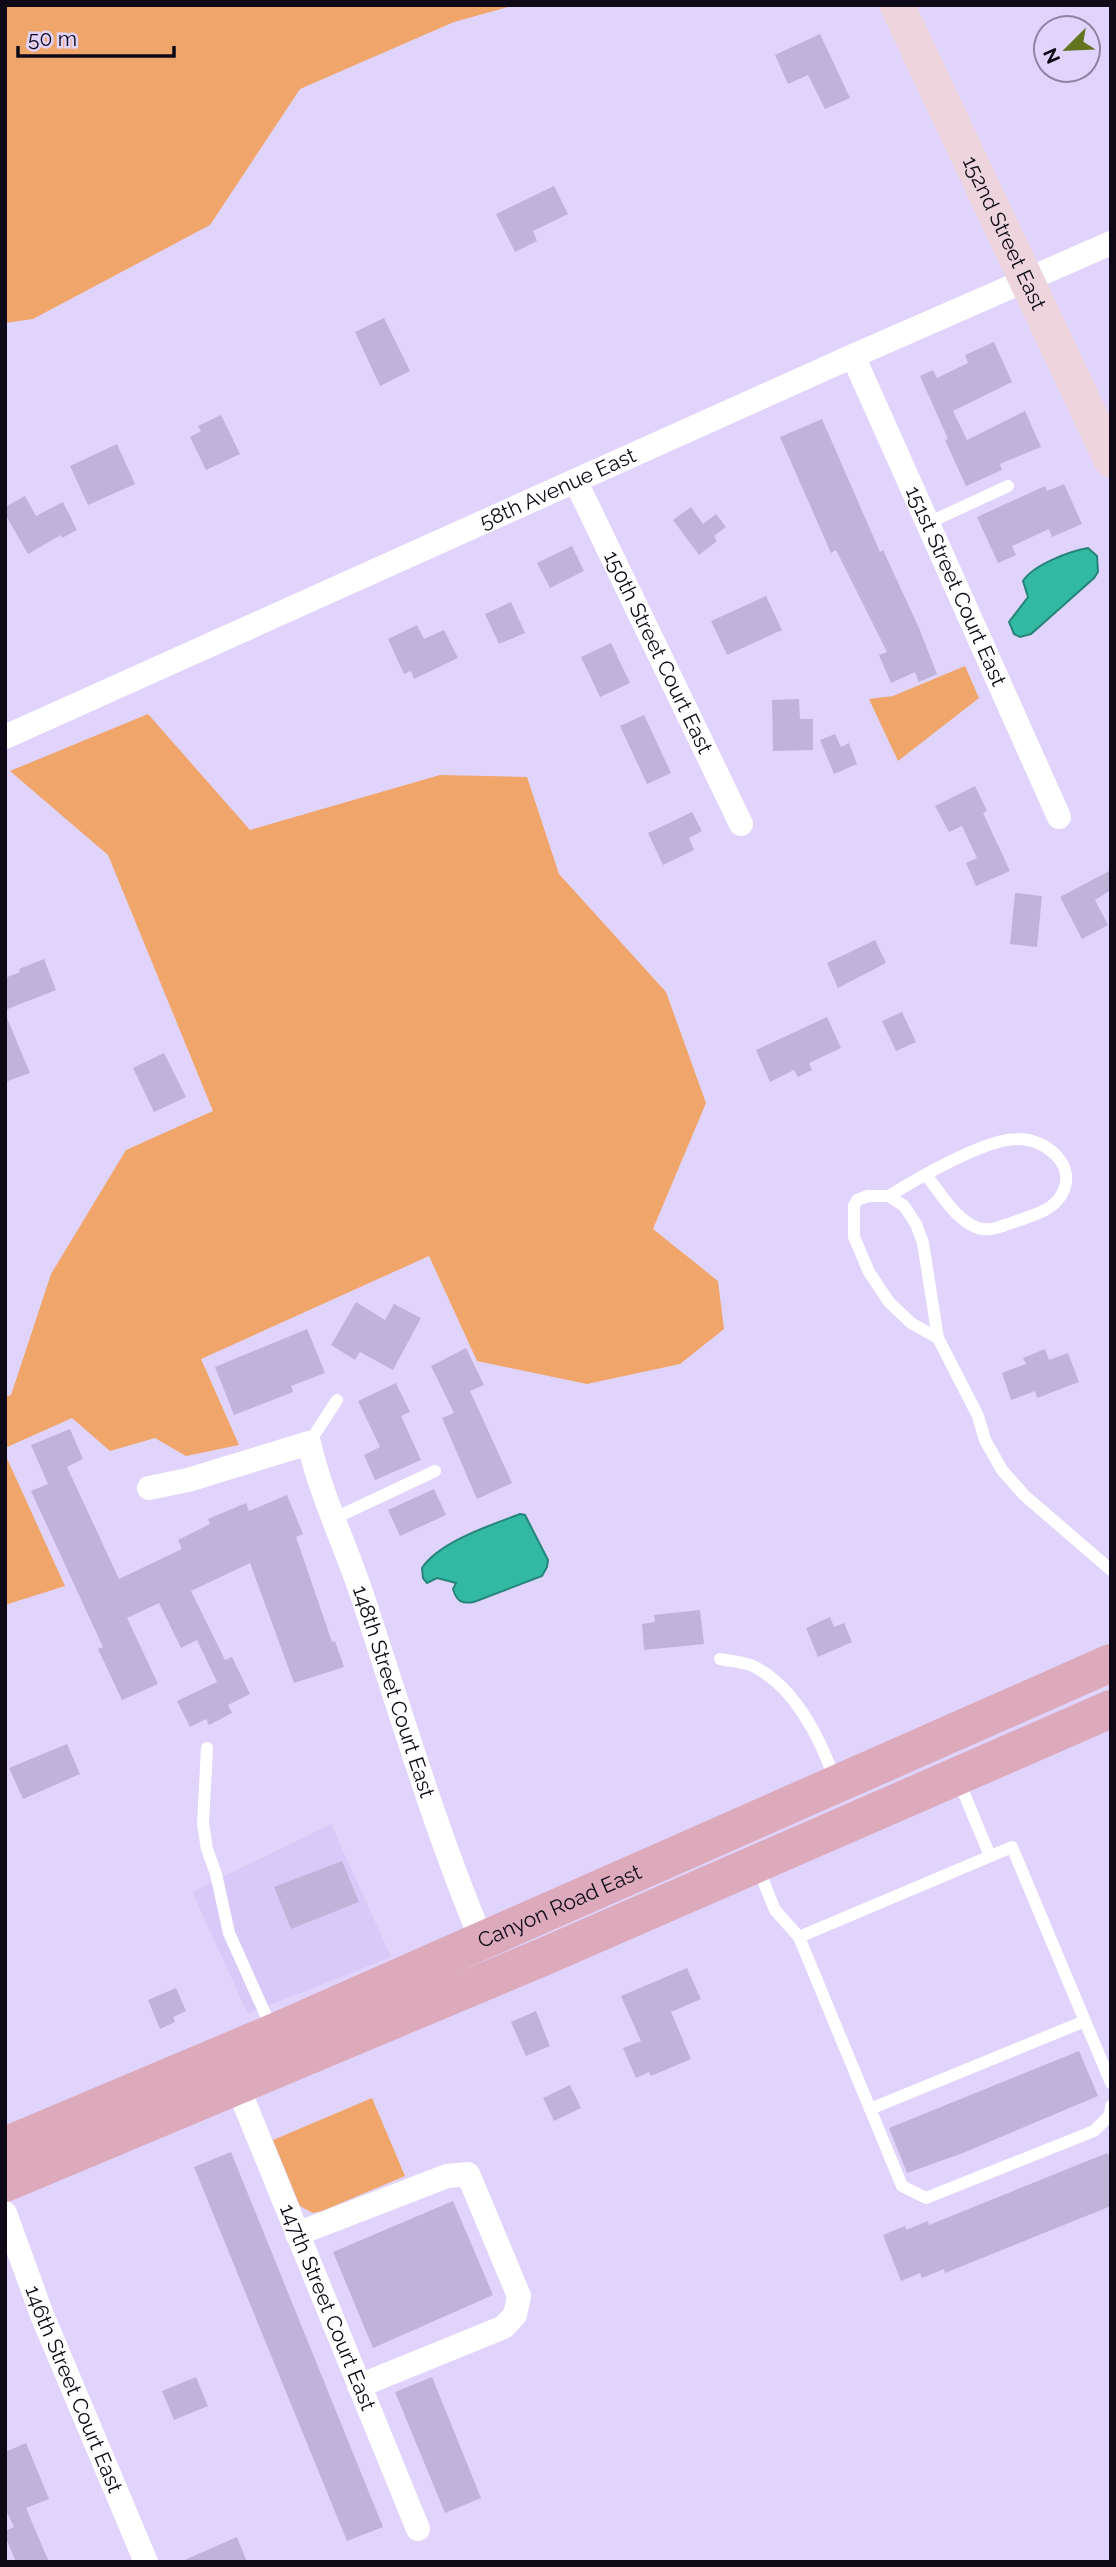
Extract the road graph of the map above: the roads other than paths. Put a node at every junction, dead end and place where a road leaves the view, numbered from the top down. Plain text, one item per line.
1 (897, 5) edge
2 (1111, 243) edge
3 (1026, 279) junction
4 (853, 356) junction
5 (1111, 460) edge
6 (576, 482) junction
7 (1008, 486) dead end
8 (928, 523) junction
9 (8, 729) edge
10 (1059, 817) dead end
11 (741, 824) dead end
12 (926, 1175) junction
13 (889, 1196) junction
14 (938, 1338) junction
15 (337, 1400) dead end
16 (309, 1443) junction
17 (435, 1471) dead end
18 (149, 1488) dead end
19 (335, 1518) junction
20 (1111, 1570) edge
21 (720, 1659) dead end
22 (1111, 1663) edge
23 (1111, 1709) edge
24 (207, 1748) dead end
25 (957, 1777) junction
26 (836, 1784) junction
27 (990, 1856) junction
28 (662, 1861) junction
29 (756, 1865) junction
30 (799, 1937) junction
31 (482, 1941) junction
32 (543, 1956) junction
33 (1085, 2021) junction
34 (273, 2033) junction
35 (1111, 2083) edge
36 (237, 2085) junction
37 (1111, 2106) edge
38 (870, 2109) junction
39 (5, 2146) edge
40 (5, 2183) edge
41 (5, 2213) edge
42 (297, 2234) junction
43 (359, 2386) junction
44 (418, 2529) dead end
45 (146, 2562) edge

1 - 3 street, 152nd Street East
2 - 3 street, 58th Avenue East
3 - 4 street, 58th Avenue East
3 - 5 street, 152nd Street East
4 - 6 street, 58th Avenue East
4 - 8 street, 151st Street Court East
6 - 9 street, 58th Avenue East
6 - 11 street, 150th Street Court East
7 - 8 lane
8 - 10 street, 151st Street Court East
12 - 12 lane
12 - 13 lane
13 - 14 lane
13 - 14 lane
14 - 20 lane
15 - 16 lane
16 - 18 street
16 - 19 street, 148th Street Court East
17 - 19 lane
19 - 31 street, 148th Street Court East
21 - 26 lane
22 - 26 main road, Canyon Road East
23 - 25 main road, Canyon Road East
24 - 34 lane
25 - 27 lane
25 - 29 main road, Canyon Road East
26 - 28 main road, Canyon Road East
27 - 30 lane
27 - 33 lane
28 - 31 main road, Canyon Road East
28 - 32 main road
29 - 30 lane
29 - 32 main road, Canyon Road East
30 - 38 lane
31 - 34 main road, Canyon Road East
32 - 36 main road, Canyon Road East
33 - 35 lane
33 - 38 lane
34 - 39 main road, Canyon Road East
36 - 40 main road, Canyon Road East
36 - 42 street, 147th Street Court East
37 - 38 lane
41 - 45 street, 146th Street Court East
42 - 43 street, 147th Street Court East
42 - 43 street
43 - 44 street, 147th Street Court East

